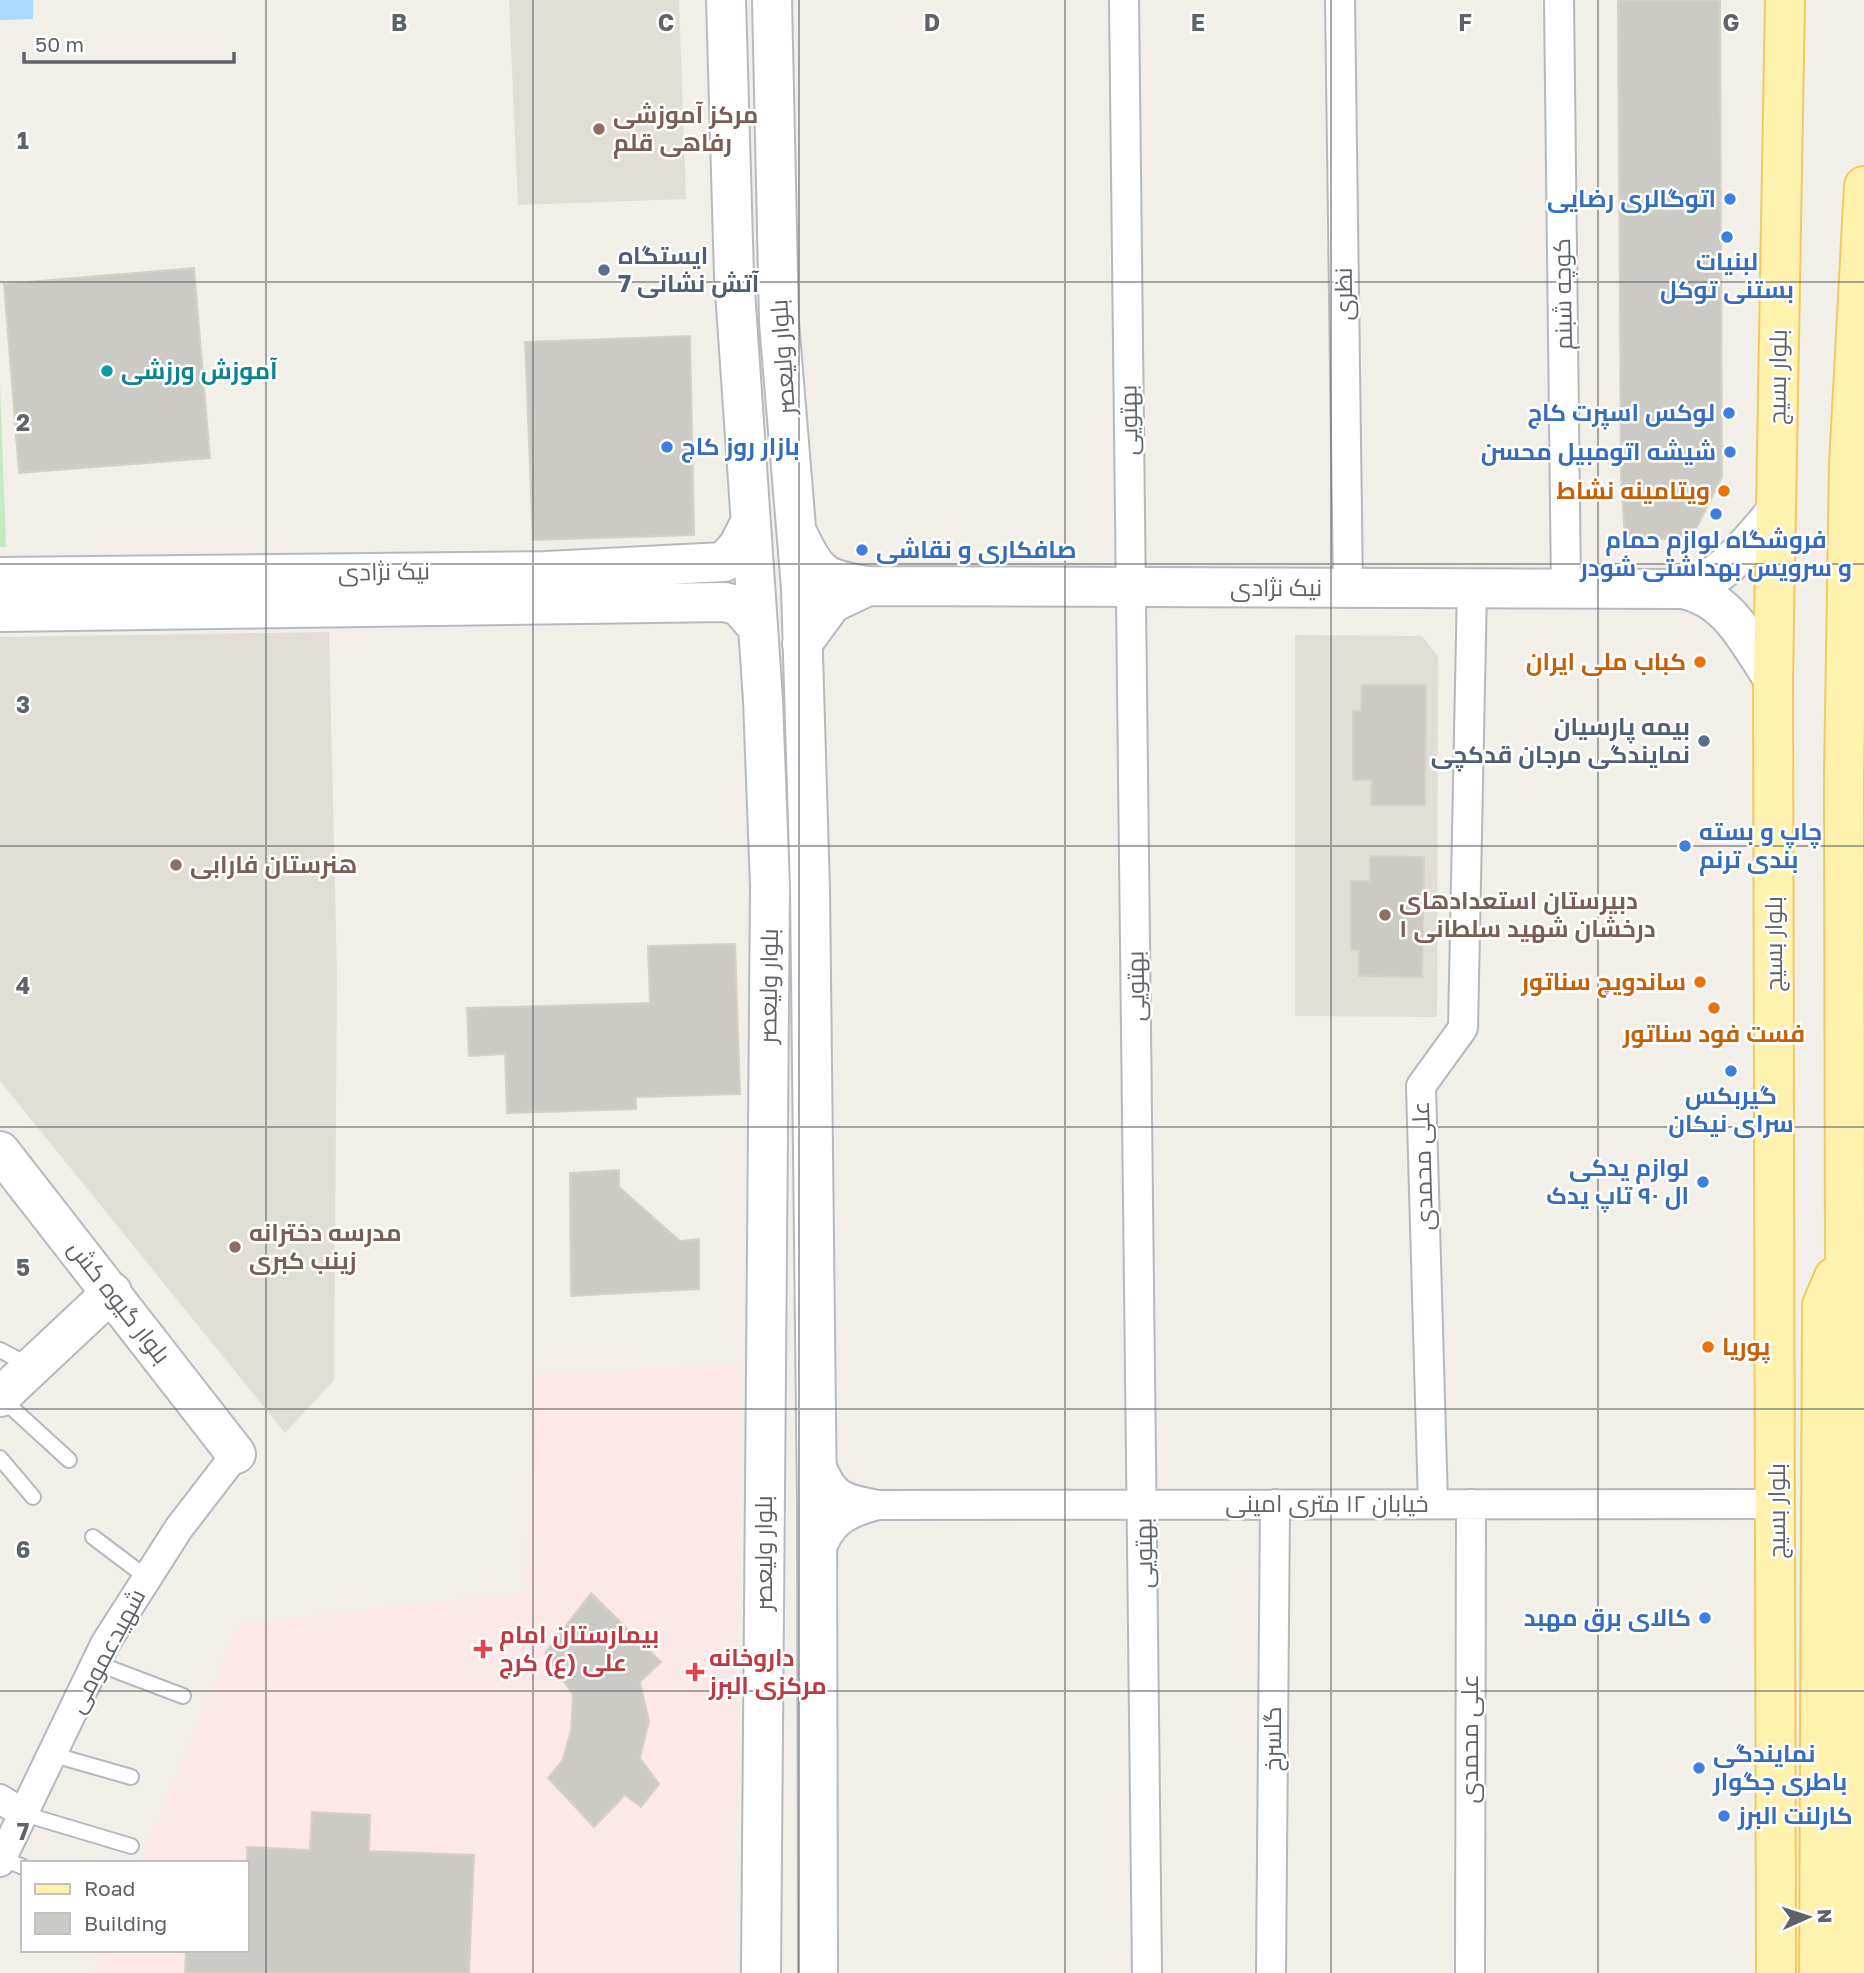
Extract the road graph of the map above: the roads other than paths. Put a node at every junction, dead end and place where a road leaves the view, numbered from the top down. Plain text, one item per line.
1 (726, 0) edge
2 (772, 0) edge
3 (1124, 0) edge
4 (1340, 0) edge
5 (1559, 0) edge
6 (1785, 0) edge
7 (729, 118) junction
8 (775, 119) junction
9 (1864, 186) edge
10 (776, 188) junction
11 (731, 190) junction
12 (1849, 465) junction
13 (1864, 505) edge
14 (1776, 512) junction
15 (749, 525) junction
16 (796, 527) junction
17 (724, 562) junction
18 (0, 577) edge
19 (868, 586) junction
20 (1131, 587) junction
21 (548, 588) junction
22 (1348, 588) junction
23 (1472, 588) junction
24 (1566, 589) junction
25 (1683, 589) junction
26 (126, 592) junction
27 (725, 603) junction
28 (0, 612) edge
29 (758, 628) junction
30 (802, 644) junction
31 (1864, 661) edge
32 (1773, 678) junction
33 (1845, 711) junction
34 (769, 886) junction
35 (810, 890) junction
36 (769, 952) junction
37 (810, 959) junction
38 (0, 1151) edge
39 (1845, 1253) junction
40 (112, 1292) junction
41 (16, 1359) edge
42 (0, 1397) edge
43 (816, 1451) junction
44 (236, 1454) joint
45 (0, 1458) edge
46 (69, 1460) dead end
47 (1861, 1486) edge
48 (33, 1497) dead end
49 (1143, 1504) junction
50 (1275, 1504) junction
51 (1433, 1504) junction
52 (1471, 1504) junction
53 (1777, 1504) junction
54 (878, 1505) junction
55 (93, 1537) dead end
56 (817, 1567) junction
57 (146, 1577) junction
58 (96, 1663) junction
59 (183, 1696) dead end
60 (54, 1755) junction
61 (131, 1777) dead end
62 (0, 1799) edge
63 (24, 1814) junction
64 (131, 1846) dead end
65 (8, 1862) edge
66 (761, 1973) edge
67 (818, 1973) edge
68 (1147, 1973) edge
69 (1271, 1973) edge
70 (1470, 1973) edge
71 (1776, 1973) edge
72 (1819, 1973) edge
73 (1853, 1973) edge

1 - 7 street, بلوار ولیعصر
2 - 8 street, بلوار ولیعصر
3 - 20 street, بهتویی
4 - 22 street, نظری
5 - 24 street, کوچه شبنم
6 - 14 main road, بلوار بسیج
7 - 8 street
7 - 11 street, بلوار ولیعصر
8 - 10 street, بلوار ولیعصر
9 - 12 main road
10 - 11 street
10 - 16 street, بلوار ولیعصر
11 - 15 street, بلوار ولیعصر
12 - 13 street
12 - 33 main road
14 - 25 street
14 - 32 main road, بلوار بسیج
15 - 17 street
15 - 29 street, بلوار ولیعصر
16 - 19 street
16 - 30 street, بلوار ولیعصر
17 - 21 street, نیک نژادی
17 - 27 street
18 - 26 street, نیک نژادی
19 - 20 street, نیک نژادی
19 - 30 street
20 - 22 street, نیک نژادی
20 - 49 street, بهتویی
21 - 26 street, نیک نژادی
21 - 27 street, نیک نژادی
22 - 23 street, نیک نژادی
23 - 24 street, نیک نژادی
23 - 51 street, علی محمدی
24 - 25 street, نیک نژادی
25 - 32 street
26 - 28 street, نیک نژادی
27 - 29 street
29 - 34 street, بلوار ولیعصر
30 - 35 street, بلوار ولیعصر
31 - 33 street
32 - 53 main road, بلوار بسیج
33 - 39 main road
34 - 35 street
34 - 36 street, بلوار ولیعصر
35 - 37 street, بلوار ولیعصر
36 - 37 street
36 - 66 street, بلوار ولیعصر
37 - 43 street, بلوار ولیعصر
38 - 40 street, بلوار گیوه کش
39 - 47 main road
39 - 72 main road
40 - 41 street
40 - 44 street, بلوار گیوه کش
41 - 42 street
42 - 46 lane
43 - 54 street
43 - 56 street, بلوار ولیعصر
44 - 57 street, شهیدعمومی
45 - 48 lane
47 - 73 main road
49 - 50 street, خیابان ۱۲ متری امینی
49 - 54 street, خیابان ۱۲ متری امینی
49 - 68 street, بهتویی
50 - 51 street, خیابان ۱۲ متری امینی
50 - 69 street, گلسرخ
51 - 52 street, خیابان ۱۲ متری امینی
52 - 53 street, خیابان ۱۲ متری امینی
52 - 70 street, علی محمدی
53 - 71 main road, بلوار بسیج
54 - 56 street
55 - 57 lane
56 - 67 street, بلوار ولیعصر
57 - 58 street, شهیدعمومی
58 - 59 lane
58 - 60 street, شهیدعمومی
60 - 61 lane
60 - 63 street, شهیدعمومی
62 - 63 street
63 - 64 lane
63 - 65 street, شهیدعمومی

